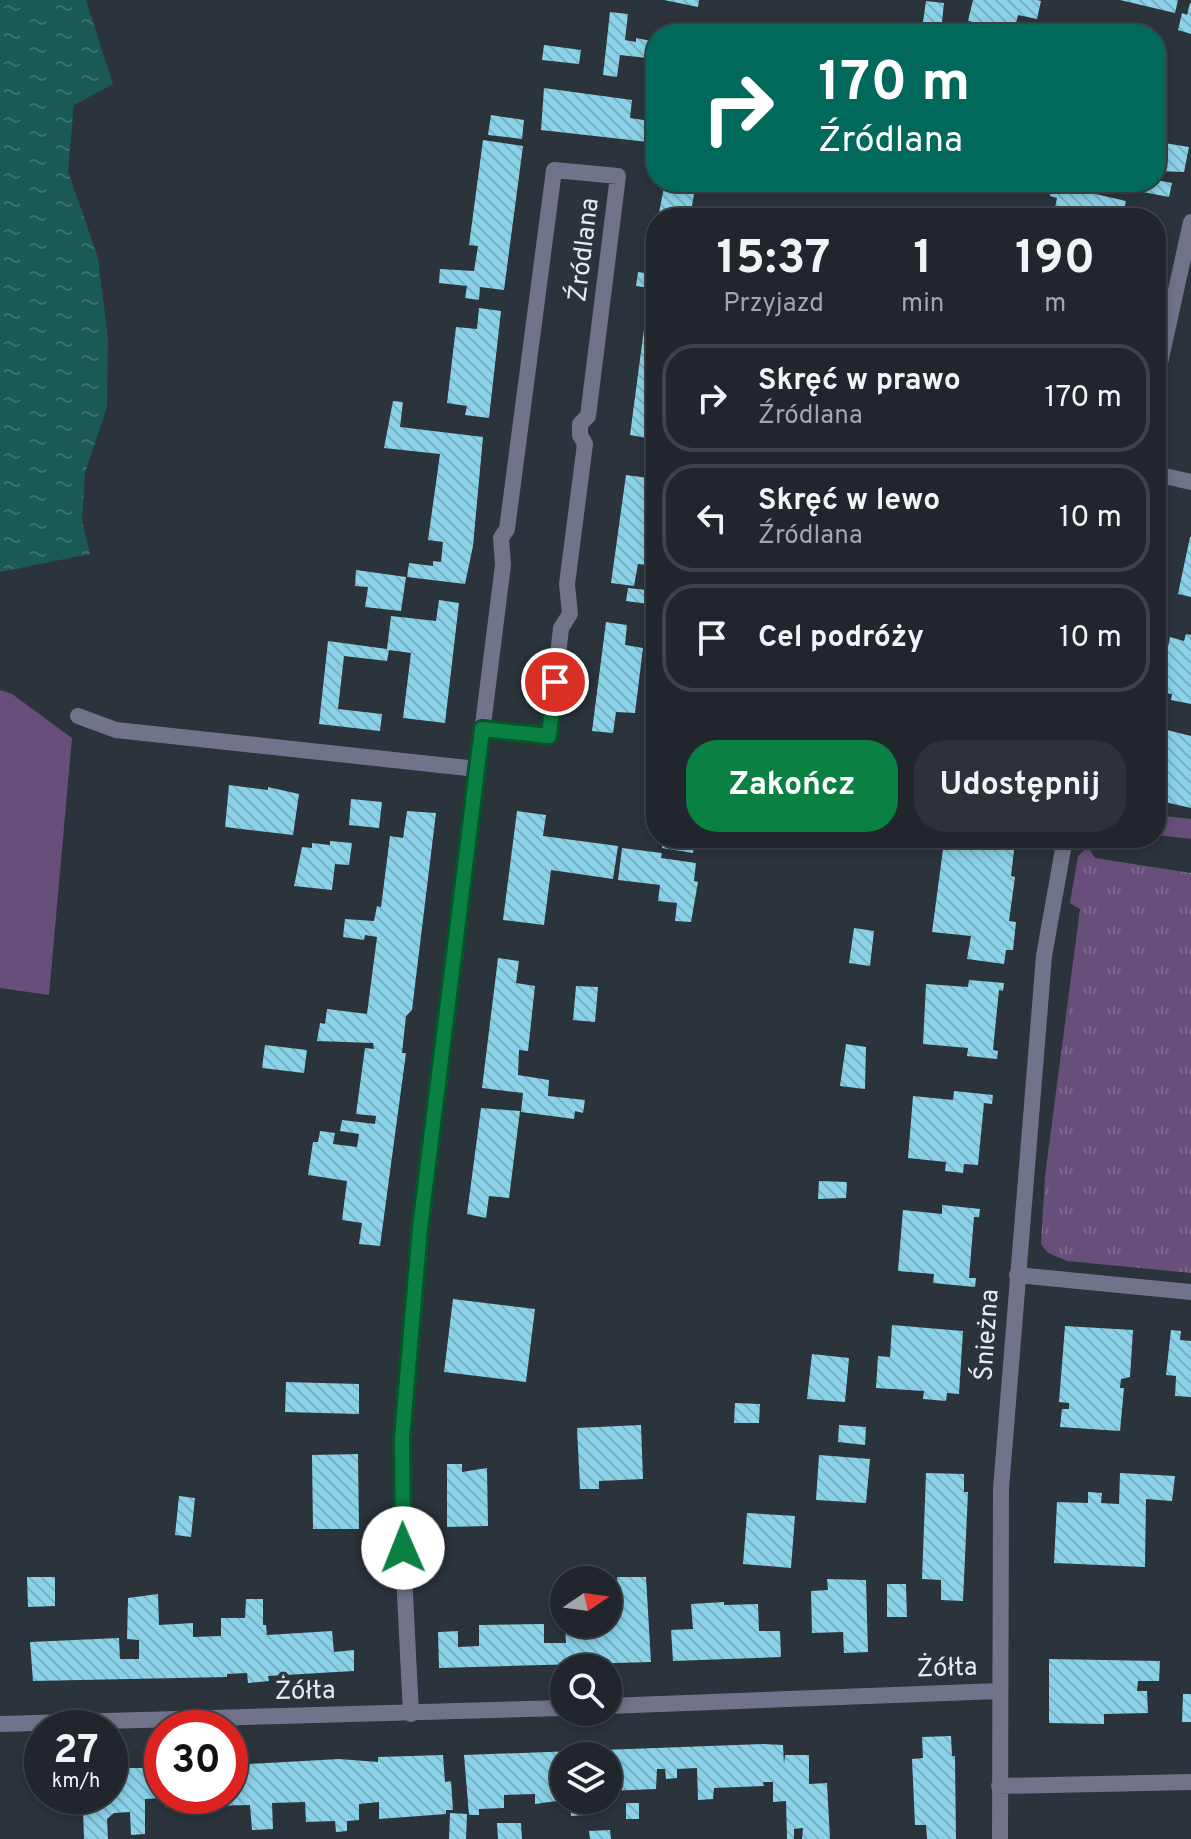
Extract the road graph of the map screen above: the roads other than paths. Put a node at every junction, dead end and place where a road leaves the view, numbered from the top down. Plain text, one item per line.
1 (1191, 222) edge
2 (1166, 336) edge
3 (1166, 476) edge
4 (1191, 482) edge
5 (78, 716) dead end
6 (482, 729) junction
7 (477, 769) junction
8 (1063, 848) edge
9 (1017, 1275) junction
10 (1191, 1292) edge
11 (999, 1691) junction
12 (622, 1705) edge
13 (550, 1709) edge
14 (411, 1714) junction
15 (0, 1724) edge
16 (1191, 1782) edge
17 (999, 1786) junction
18 (1000, 1839) edge

1 - 2 street
3 - 4 street
5 - 7 street
6 - 6 street, Źródlana
6 - 7 street, Źródlana
7 - 14 street, Źródlana
8 - 9 street, Śnieżna
9 - 10 street
9 - 11 street, Śnieżna
11 - 12 street, Żółta
11 - 17 street, Śnieżna
13 - 14 street, Żółta
14 - 15 street, Żółta
16 - 17 street
17 - 18 street, Śnieżna

